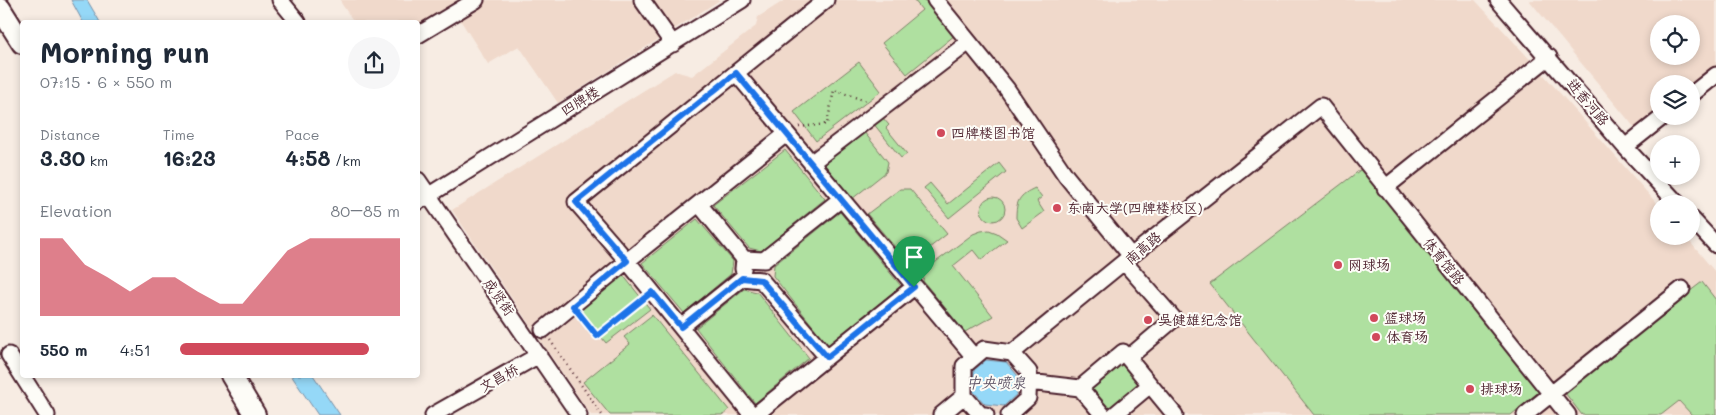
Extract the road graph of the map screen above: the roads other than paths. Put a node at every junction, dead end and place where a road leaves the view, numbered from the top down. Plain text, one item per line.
1 (280, 0) edge
2 (476, 0) edge
3 (642, 0) edge
4 (742, 0) edge
5 (826, 0) edge
6 (935, 0) edge
7 (1498, 0) edge
8 (0, 8) edge
9 (296, 20) edge
10 (420, 34) edge
11 (20, 40) edge
12 (969, 42) junction
13 (673, 44) junction
14 (1549, 57) junction
15 (736, 73) junction
16 (1716, 75) edge
17 (1700, 88) edge
18 (1321, 106) joint
19 (1653, 125) edge
20 (784, 131) junction
21 (1625, 147) junction
22 (811, 163) junction
23 (1385, 188) junction
24 (1670, 195) edge
25 (423, 199) edge
26 (840, 199) junction
27 (699, 204) junction
28 (1700, 228) edge
29 (1716, 245) edge
30 (744, 259) junction
31 (1128, 259) junction
32 (764, 260) junction
33 (627, 261) junction
34 (742, 278) junction
35 (761, 280) junction
36 (914, 287) junction
37 (1682, 289) dead end
38 (681, 327) junction
39 (544, 330) road end
40 (1012, 353) junction
41 (9, 355) dead end
42 (539, 355) junction
43 (827, 357) junction
44 (974, 357) junction
45 (1128, 358) junction
46 (20, 372) edge
47 (24, 378) edge
48 (233, 378) edge
49 (1029, 382) junction
50 (1150, 385) junction
51 (1080, 388) junction
52 (1552, 394) junction
53 (964, 396) junction
54 (47, 415) edge
55 (255, 415) edge
56 (433, 415) edge
57 (579, 415) edge
58 (754, 415) edge
59 (941, 415) edge
60 (986, 415) edge
61 (1009, 415) edge
62 (1103, 415) edge
63 (1114, 415) edge
64 (1175, 415) edge
65 (1526, 415) edge
66 (1568, 415) edge

1 - 9 street
2 - 10 street
3 - 13 street
4 - 13 street, 四牌楼
5 - 15 street
6 - 12 street
7 - 14 street, 进香河路
8 - 11 main road
12 - 22 street
12 - 31 street
13 - 25 street, 四牌楼
14 - 21 street, 进香河路
14 - 23 street
15 - 20 street
15 - 33 street
16 - 17 street
18 - 23 street, 体育馆路
18 - 31 street, 南高路
19 - 21 street
20 - 22 street
20 - 27 street
21 - 24 street, 进香河路
22 - 26 street
23 - 52 street, 体育馆路
25 - 42 street, 成贤街
26 - 32 street
26 - 36 street
27 - 30 street
27 - 33 street
28 - 29 street
30 - 32 street
30 - 34 street
31 - 40 street, 南高路
31 - 45 street
32 - 35 street
33 - 38 street
33 - 39 street
34 - 35 street
34 - 38 street
35 - 43 street
36 - 43 street
36 - 44 street
37 - 52 street
38 - 58 street
40 - 44 street
40 - 49 street
41 - 46 street
42 - 56 street, 文昌桥
42 - 57 street, 成贤街
43 - 58 street
44 - 53 street
45 - 50 street
45 - 51 street
47 - 54 street
48 - 55 main road
49 - 51 street
49 - 61 street
50 - 63 street
50 - 64 street
51 - 62 street
52 - 65 street
52 - 66 street, 体育馆路
53 - 59 street
53 - 60 street

